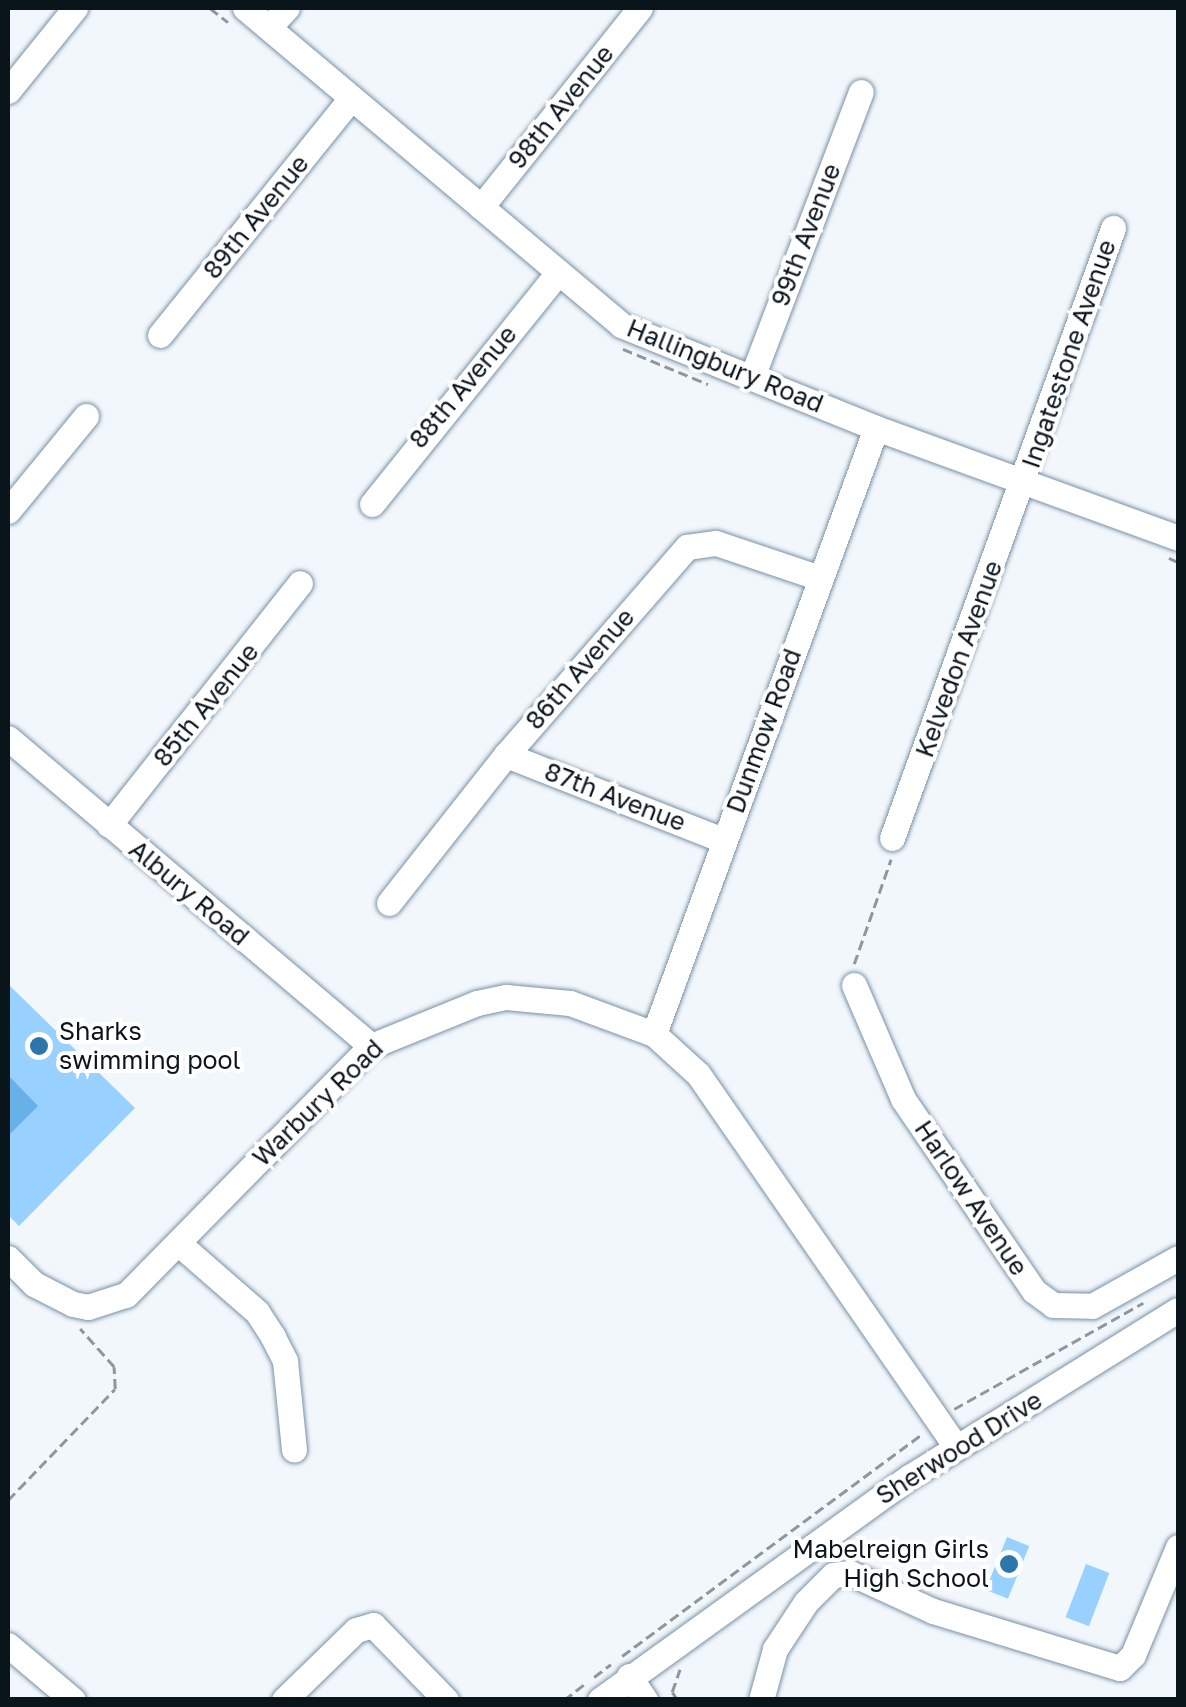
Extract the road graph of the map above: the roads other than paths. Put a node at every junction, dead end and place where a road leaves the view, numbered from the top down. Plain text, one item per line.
1 (75, 8) edge
2 (244, 8) edge
3 (286, 8) edge
4 (640, 8) edge
5 (269, 27) junction
6 (8, 90) edge
7 (861, 92) dead end
8 (351, 98) junction
9 (481, 207) junction
10 (1112, 228) dead end
11 (558, 274) junction
12 (160, 335) dead end
13 (752, 378) junction
14 (86, 416) dead end
15 (876, 428) junction
16 (1025, 481) junction
17 (372, 504) dead end
18 (8, 511) edge
19 (1178, 538) edge
20 (820, 578) junction
21 (300, 582) dead end
22 (8, 738) edge
23 (506, 755) junction
24 (108, 825) junction
25 (892, 838) road end
26 (723, 840) junction
27 (389, 903) dead end
28 (854, 986) road end
29 (654, 1034) junction
30 (370, 1046) junction
31 (178, 1242) junction
32 (8, 1258) edge
33 (1178, 1258) edge
34 (1165, 1298) edge
35 (956, 1447) junction
36 (294, 1450) dead end
37 (1178, 1547) edge
38 (8, 1646) edge
39 (630, 1676) junction
40 (72, 1700) edge
41 (284, 1700) edge
42 (446, 1700) edge
43 (600, 1700) edge
44 (646, 1700) edge
45 (761, 1700) edge

1 - 6 street
2 - 5 street, Hallingbury Road
3 - 5 street
4 - 9 street, 98th Avenue
5 - 8 street, Hallingbury Road
7 - 13 street, 99th Avenue
8 - 9 street, Hallingbury Road
8 - 12 street, 89th Avenue
9 - 11 street, Hallingbury Road
10 - 16 street, Ingatestone Avenue
11 - 13 street, Hallingbury Road
11 - 17 street, 88th Avenue
13 - 15 street, Hallingbury Road
14 - 18 street
15 - 16 street, Hallingbury Road
15 - 20 street, Dunmow Road
16 - 19 street, Hallingbury Road
16 - 25 street, Kelvedon Avenue
20 - 23 street, 86th Avenue
20 - 26 street, Dunmow Road
21 - 24 street, 85th Avenue
22 - 24 street, Albury Road
23 - 26 street, 87th Avenue
23 - 27 street, 86th Avenue
24 - 30 street, Albury Road
26 - 29 street, Dunmow Road
28 - 34 street, Harlow Avenue
29 - 30 street, Warbury Road
29 - 35 street, Warbury Road
30 - 31 street, Warbury Road
31 - 32 street, Warbury Road
31 - 36 street
33 - 34 street
34 - 35 street, Sherwood Drive
35 - 39 street, Sherwood Drive
37 - 45 street
38 - 40 street
39 - 43 street, Sherwood Drive
39 - 44 street
41 - 42 street

